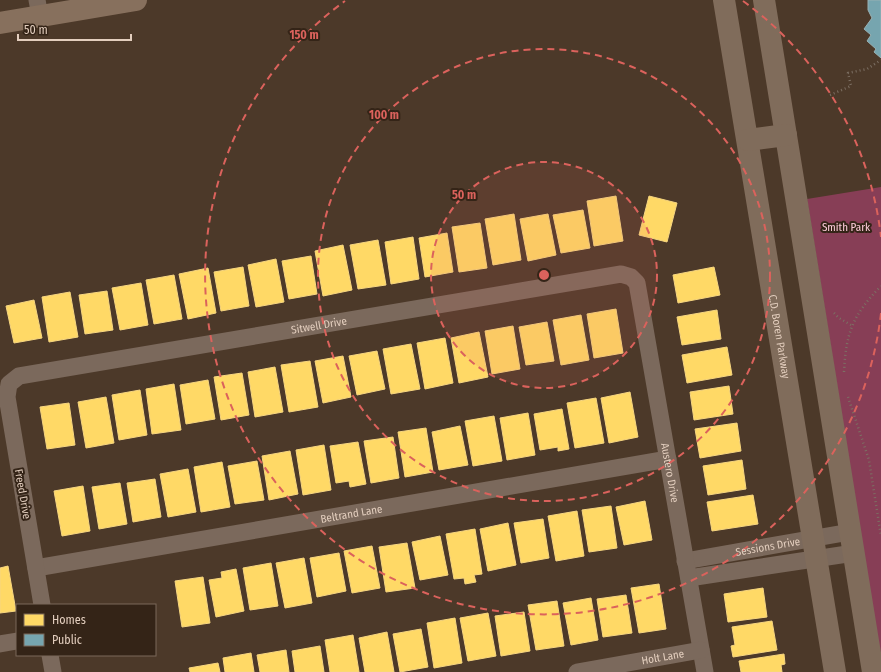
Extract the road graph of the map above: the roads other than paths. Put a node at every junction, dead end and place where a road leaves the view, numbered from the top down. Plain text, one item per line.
1 (136, 0) edge
2 (724, 0) edge
3 (764, 0) edge
4 (38, 8) edge
5 (0, 23) edge
6 (786, 135) junction
7 (748, 140) junction
8 (631, 277) joint
9 (9, 384) joint
10 (668, 459) junction
11 (850, 532) junction
12 (815, 548) junction
13 (854, 553) junction
14 (686, 561) junction
15 (36, 568) junction
16 (688, 578) junction
17 (42, 604) edge
18 (16, 641) edge
19 (0, 644) edge
20 (701, 650) junction
21 (50, 656) edge
22 (53, 672) edge
23 (577, 672) edge
24 (705, 672) edge
25 (835, 672) edge
26 (873, 672) edge

1 - 4 main road
2 - 7 street, C.D. Boren Parkway
3 - 6 street
4 - 5 main road
6 - 7 street
6 - 11 street
7 - 12 street, C.D. Boren Parkway
8 - 9 street, Sitwell Drive
8 - 10 street, Austero Drive
9 - 15 street, Freed Drive
10 - 14 street, Austero Drive
10 - 15 street, Beltrand Lane
11 - 12 street, Sessions Drive
11 - 13 street
12 - 13 street, Sessions Drive
12 - 14 street, Sessions Drive
12 - 16 street, Sessions Drive
12 - 25 street, C.D. Boren Parkway
13 - 26 street
14 - 16 street, Austero Drive
15 - 17 street, Freed Drive
16 - 20 street, Austero Drive
18 - 19 street
20 - 23 street, Holt Lane
20 - 24 street, Austero Drive
21 - 22 street

